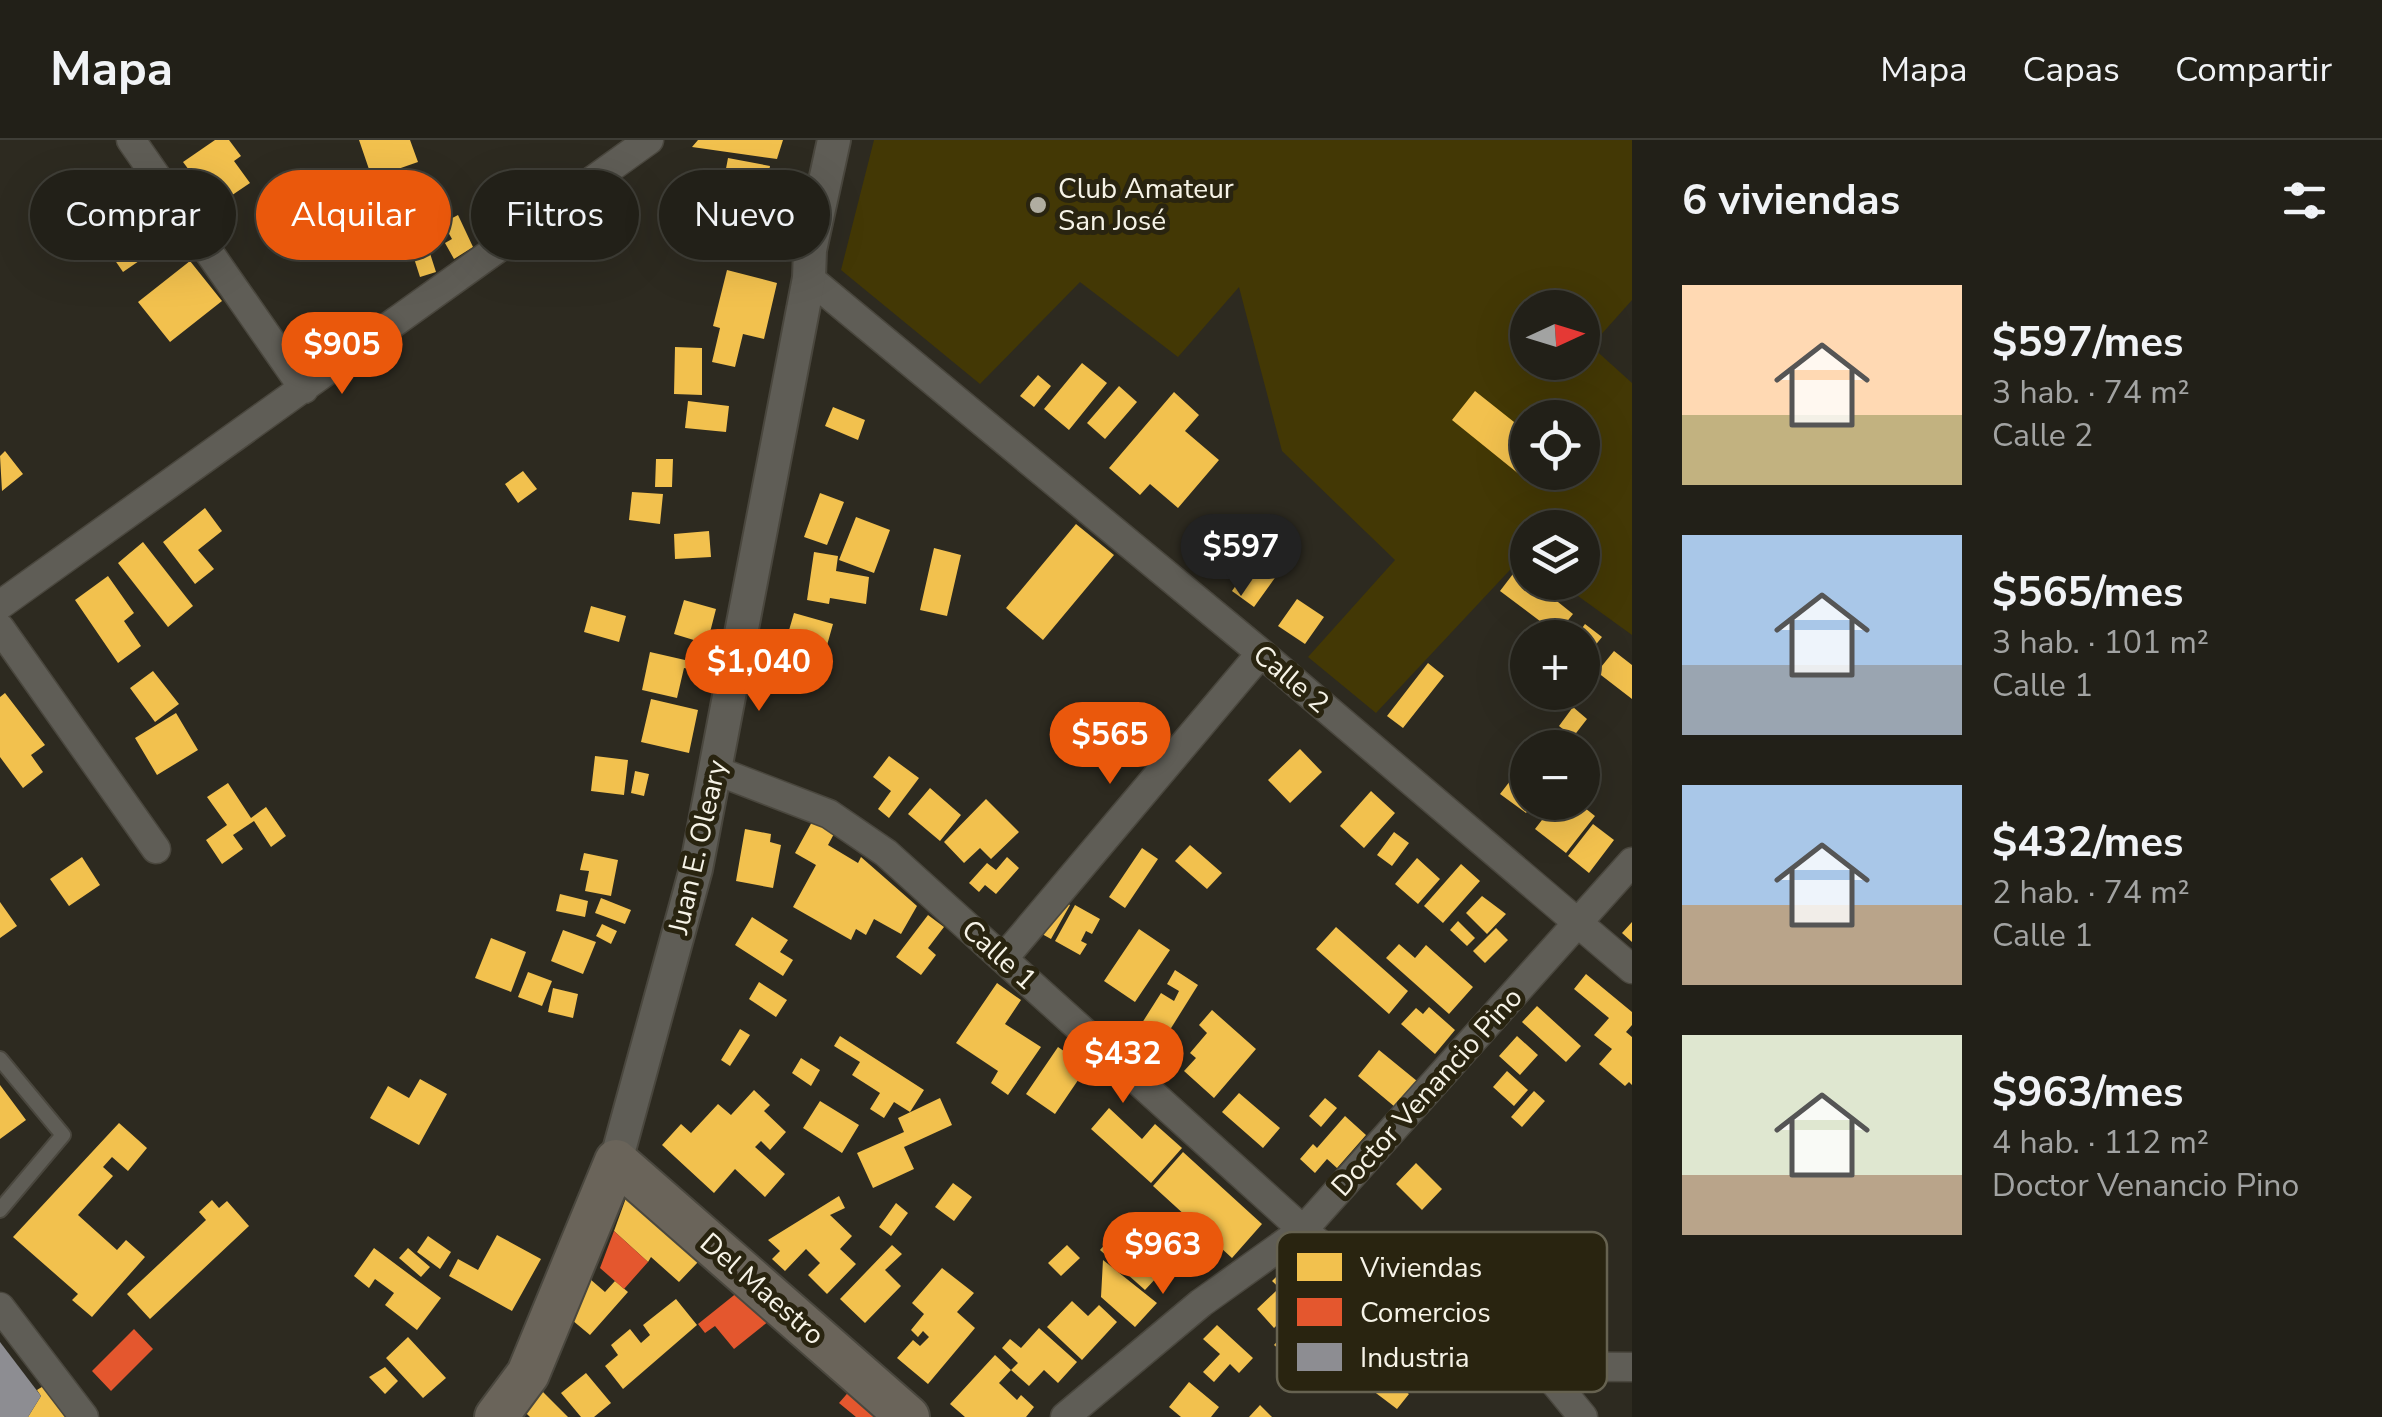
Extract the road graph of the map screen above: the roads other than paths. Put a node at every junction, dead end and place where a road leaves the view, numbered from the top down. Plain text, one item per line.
1 (131, 140) edge
2 (649, 140) edge
3 (834, 140) edge
4 (809, 264) junction
5 (304, 389) junction
6 (0, 605) edge
7 (0, 628) edge
8 (1261, 653) junction
9 (717, 771) junction
10 (156, 849) dead end
11 (1632, 862) edge
12 (1580, 923) junction
13 (1003, 959) junction
14 (1632, 969) edge
15 (0, 1059) edge
16 (616, 1161) junction
17 (0, 1210) edge
18 (1303, 1230) junction
19 (1300, 1232) edge
20 (1305, 1232) edge
21 (1277, 1249) edge
22 (0, 1307) edge
23 (1607, 1368) edge
24 (1632, 1368) edge
25 (1562, 1392) edge
26 (84, 1417) edge
27 (496, 1417) edge
28 (908, 1417) edge
29 (1065, 1417) edge
30 (1583, 1417) edge

1 - 5 street
2 - 5 street
3 - 4 street, Juan E. Oleary
4 - 8 street, Calle 2
4 - 9 street, Juan E. Oleary
5 - 6 street
7 - 10 street
8 - 12 street, Calle 2
8 - 13 street
9 - 13 street, Calle 1
9 - 16 street, Juan E. Oleary
11 - 12 street, Doctor Venancio Pino
12 - 14 street, Calle 2
12 - 18 street, Doctor Venancio Pino
13 - 18 street, Calle 1
15 - 17 lane
16 - 27 main road, Juan E. Oleary
16 - 28 main road, Del Maestro
18 - 19 street, Doctor Venancio Pino
18 - 20 street, Calle 1
21 - 29 street, Doctor Venancio Pino
22 - 26 street
23 - 24 street, Calle 1
25 - 30 street

